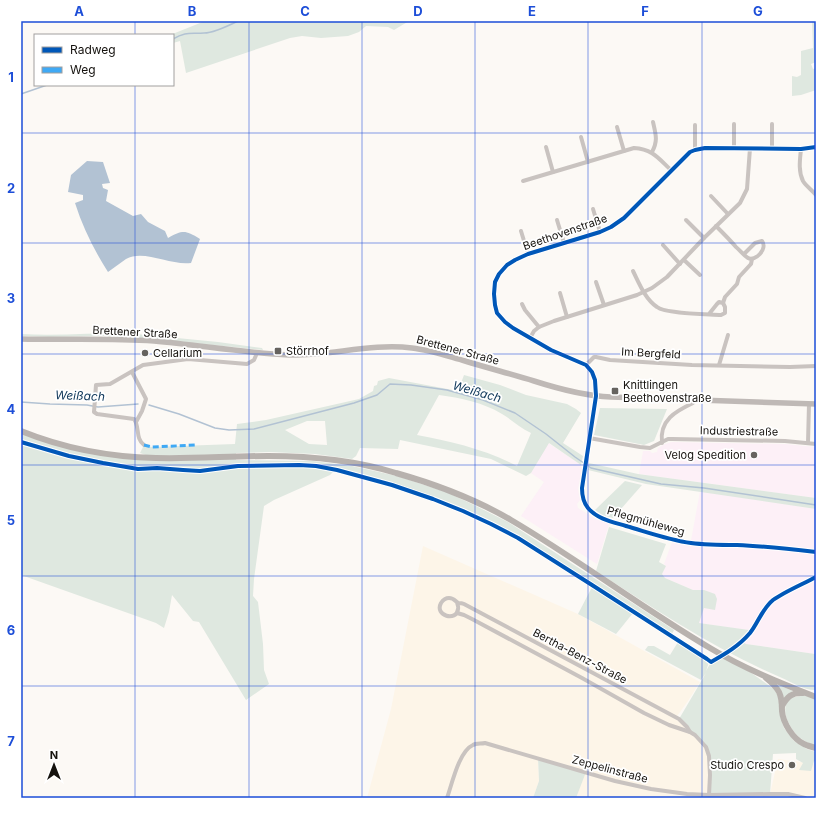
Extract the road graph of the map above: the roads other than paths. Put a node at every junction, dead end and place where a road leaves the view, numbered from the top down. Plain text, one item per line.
1 (653, 122) dead end
2 (734, 124) dead end
3 (772, 124) dead end
4 (695, 125) dead end
5 (617, 127) dead end
6 (581, 137) dead end
7 (546, 147) dead end
8 (816, 147) edge
9 (734, 148) junction
10 (750, 148) junction
11 (772, 148) junction
12 (800, 149) junction
13 (695, 150) junction
14 (624, 151) junction
15 (652, 152) junction
16 (588, 162) junction
17 (671, 170) junction
18 (553, 172) junction
19 (523, 181) dead end
20 (816, 194) edge
21 (711, 196) dead end
22 (593, 209) dead end
23 (728, 214) junction
24 (557, 220) dead end
25 (686, 220) dead end
26 (716, 226) junction
27 (521, 231) dead end
28 (600, 232) junction
29 (704, 238) junction
30 (564, 243) junction
31 (663, 245) dead end
32 (528, 254) junction
33 (744, 254) junction
34 (752, 259) junction
35 (684, 260) junction
36 (680, 264) junction
37 (633, 271) dead end
38 (700, 275) dead end
39 (596, 282) dead end
40 (644, 292) junction
41 (560, 293) dead end
42 (723, 303) junction
43 (522, 304) dead end
44 (604, 305) junction
45 (709, 314) junction
46 (567, 317) junction
47 (539, 327) junction
48 (728, 335) dead end
49 (530, 338) junction
50 (21, 339) edge
51 (257, 352) junction
52 (586, 365) junction
53 (719, 365) junction
54 (816, 366) edge
55 (132, 372) junction
56 (596, 396) junction
57 (693, 400) junction
58 (809, 404) junction
59 (816, 404) edge
60 (136, 422) junction
61 (21, 431) edge
62 (589, 438) junction
63 (662, 443) junction
64 (808, 443) junction
65 (816, 444) edge
66 (144, 445) dead end
67 (816, 552) edge
68 (457, 602) junction
69 (457, 613) junction
70 (762, 674) junction
71 (807, 693) junction
72 (816, 693) edge
73 (816, 697) edge
74 (782, 706) junction
75 (690, 732) junction
76 (816, 748) edge
77 (709, 795) junction
78 (448, 798) edge
79 (805, 798) edge

1 - 15 street
2 - 9 street
3 - 11 street
4 - 13 street
5 - 14 street
6 - 16 street
7 - 18 street
8 - 12 street
9 - 10 street
9 - 13 street
10 - 11 street
10 - 23 street
11 - 12 street
12 - 20 street
13 - 17 street, Beethovenstraße
14 - 15 street
14 - 16 street
15 - 17 street
16 - 18 street
17 - 28 street, Beethovenstraße
18 - 19 street
21 - 23 street
22 - 28 street, Beethovenstraße
23 - 26 street
24 - 30 street, Beethovenstraße
25 - 29 street
26 - 29 street
26 - 33 street
27 - 32 street, Beethovenstraße
28 - 30 street, Beethovenstraße
29 - 35 street
30 - 32 street, Beethovenstraße
31 - 36 street
32 - 49 street, Beethovenstraße
33 - 34 street
33 - 34 street
34 - 42 street
35 - 36 street
35 - 38 street
36 - 40 street
37 - 40 street
39 - 44 street
40 - 44 street
40 - 45 street
41 - 46 street
42 - 45 street
42 - 45 street
43 - 47 street
44 - 46 street
46 - 47 street
47 - 49 street
48 - 53 street
49 - 52 street, Beethovenstraße
50 - 51 street, Brettener Straße
51 - 55 street
51 - 56 street, Brettener Straße
52 - 53 street, Im Bergfeld
52 - 56 street
53 - 54 street, Im Bergfeld
55 - 60 street
55 - 60 street
56 - 57 street, Brettener Straße
56 - 62 street, Pflegmühleweg
57 - 58 street, Brettener Straße
57 - 63 street
58 - 59 street, Brettener Straße
58 - 64 street
60 - 66 street
61 - 70 main road
62 - 63 street, Industriestraße
62 - 67 street, Pflegmühleweg
63 - 64 street, Industriestraße
64 - 65 street, Industriestraße
68 - 69 street
68 - 69 street, Bertha-Benz-Straße
68 - 75 street, Bertha-Benz-Straße
69 - 75 street, Bertha-Benz-Straße
70 - 71 main road
70 - 74 main road
71 - 72 main road
71 - 73 main road
71 - 74 main road
74 - 76 main road
75 - 77 street, Bertha-Benz-Straße
77 - 78 street, Zeppelinstraße
77 - 79 street, Zeppelinstraße

